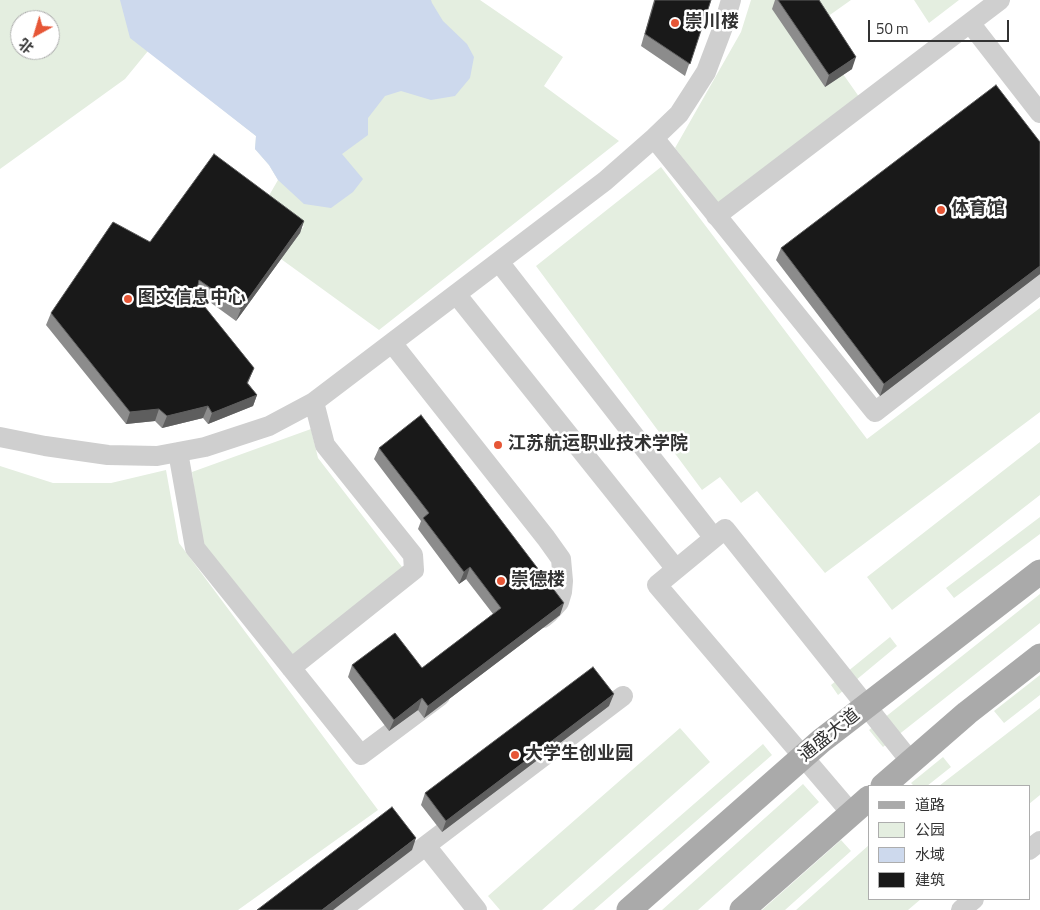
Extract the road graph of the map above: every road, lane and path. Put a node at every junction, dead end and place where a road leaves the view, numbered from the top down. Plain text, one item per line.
1 (731, 0) edge
2 (1000, 0) edge
3 (970, 23) junction
4 (1040, 113) edge
5 (654, 138) junction
6 (716, 216) junction
7 (499, 262) junction
8 (1040, 284) edge
9 (456, 294) junction
10 (392, 343) junction
11 (314, 402) junction
12 (0, 437) edge
13 (178, 452) junction
14 (714, 538) junction
15 (676, 569) junction
16 (1040, 572) edge
17 (526, 631) edge
18 (1040, 656) edge
19 (291, 668) junction
20 (455, 684) edge
21 (623, 696) dead end
22 (867, 706) junction
23 (803, 757) junction
24 (911, 762) junction
25 (884, 785) edge
26 (860, 806) edge
27 (426, 846) junction
28 (973, 900) edge
29 (341, 910) edge
30 (477, 910) edge
31 (628, 910) edge
32 (742, 910) edge
33 (961, 910) edge

1 - 5 street
2 - 3 street
3 - 4 street
3 - 6 street
5 - 6 street
5 - 7 street
6 - 8 street
7 - 9 street
7 - 14 street
9 - 10 street
9 - 15 street
10 - 11 street
10 - 17 street
11 - 13 street
11 - 19 street
12 - 13 street
13 - 19 street
14 - 15 street
14 - 22 street
15 - 23 street
16 - 22 main road, 通盛大道
18 - 24 main road
19 - 20 street
21 - 27 street
22 - 23 main road, 通盛大道
22 - 24 street
23 - 26 street
23 - 31 main road, 通盛大道
24 - 25 main road
26 - 32 main road
27 - 29 street
27 - 30 street
28 - 33 street

